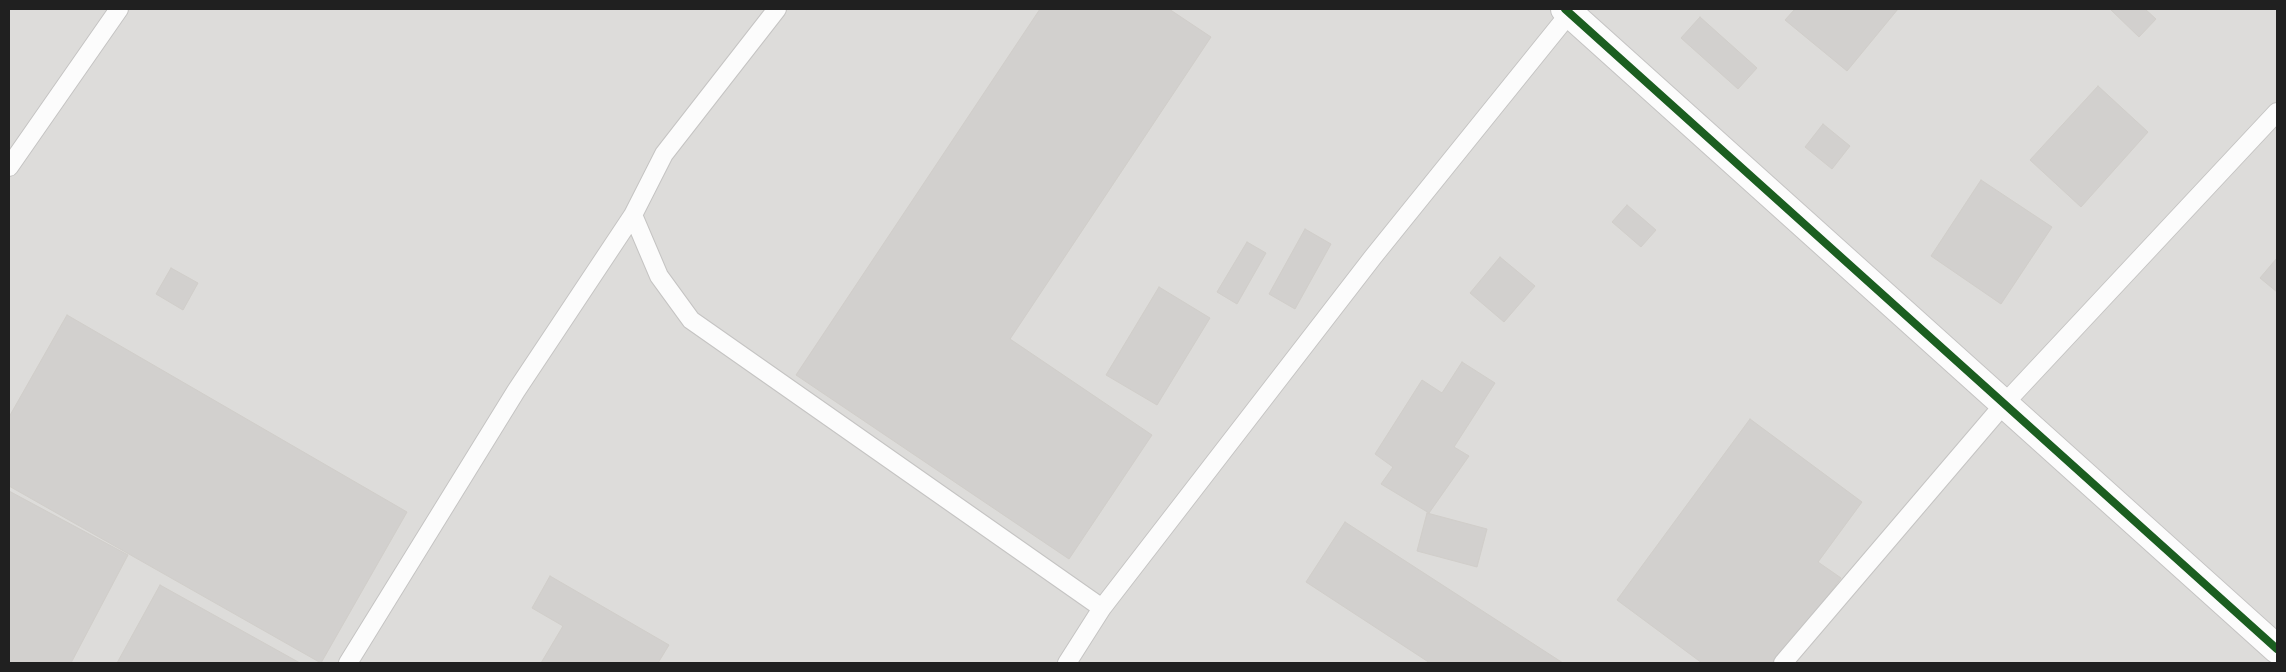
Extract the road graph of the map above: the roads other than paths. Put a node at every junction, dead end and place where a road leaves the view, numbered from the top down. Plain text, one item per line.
1 (119, 9) edge
2 (777, 9) edge
3 (1569, 10) edge
4 (2277, 112) edge
5 (9, 167) edge
6 (633, 215) junction
7 (2004, 404) junction
8 (1102, 608) junction
9 (2277, 649) edge
10 (348, 663) edge
11 (1067, 663) edge
12 (1783, 663) edge

1 - 5 lane
2 - 6 lane
3 - 7 street
3 - 8 lane
4 - 7 lane
6 - 8 lane
6 - 10 lane
7 - 9 street
7 - 12 lane
8 - 11 lane

